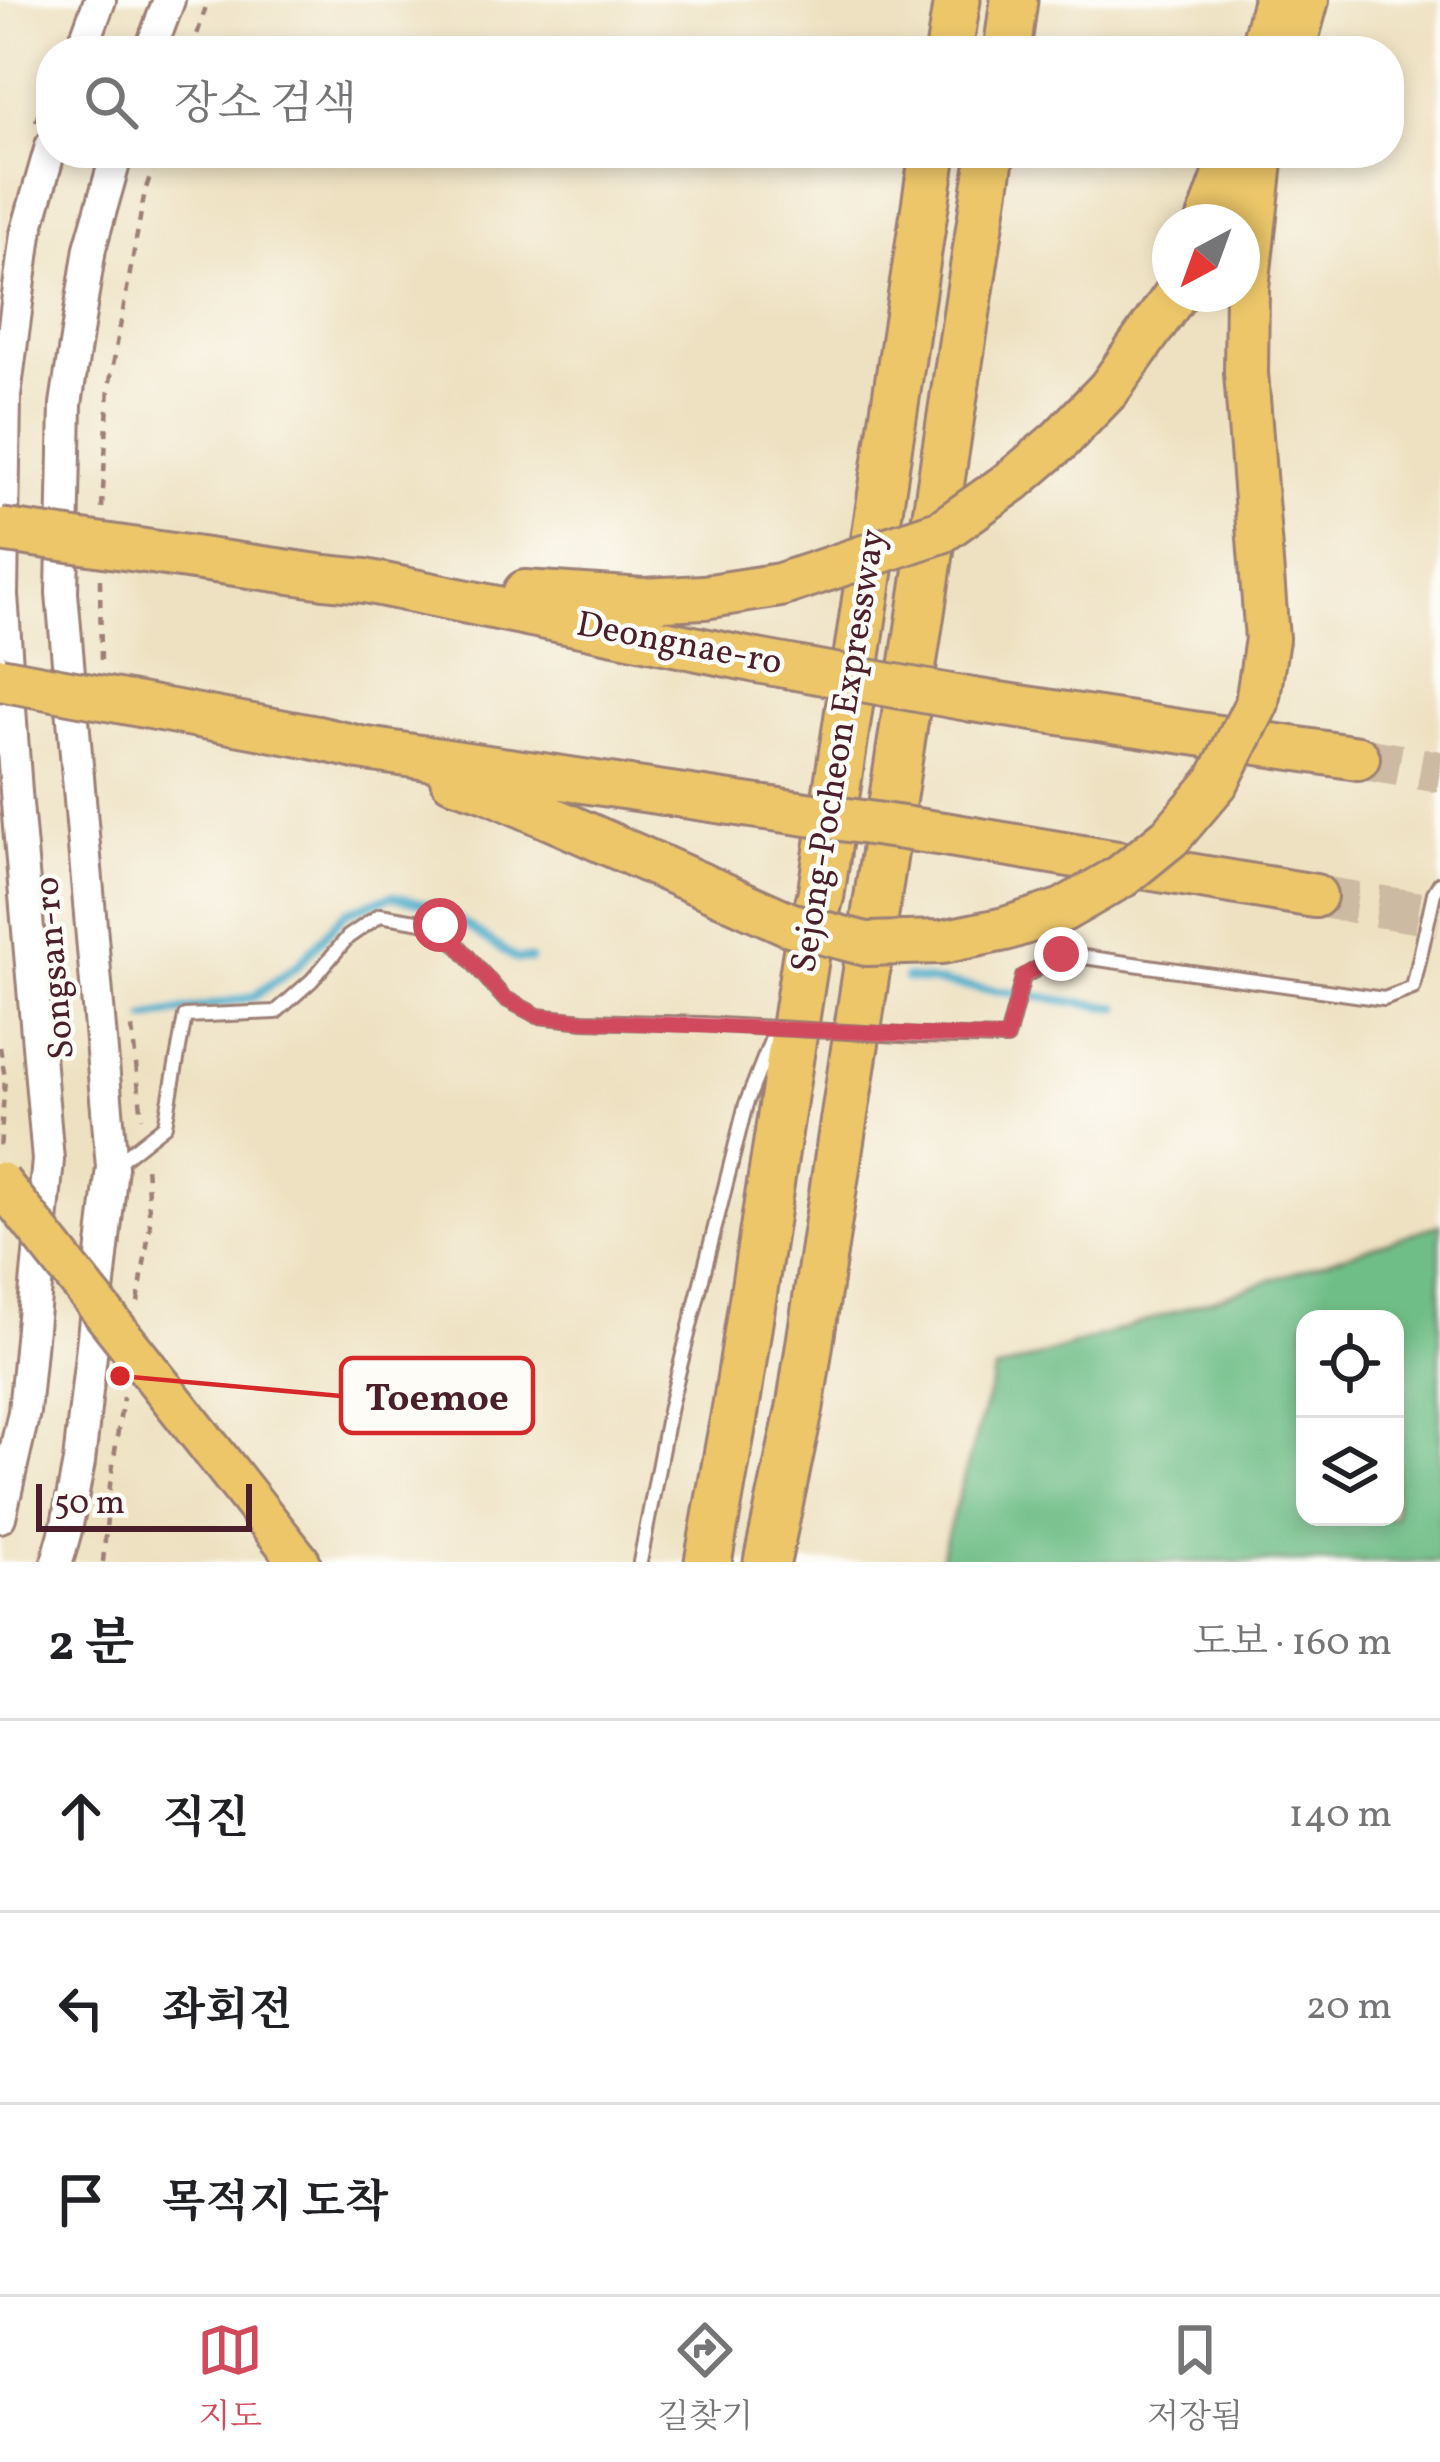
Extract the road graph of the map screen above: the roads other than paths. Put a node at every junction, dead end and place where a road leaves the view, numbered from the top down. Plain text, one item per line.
1 (100, 0) edge
2 (169, 0) edge
3 (957, 0) edge
4 (1014, 0) edge
5 (1275, 0) edge
6 (1307, 0) edge
7 (87, 36) edge
8 (156, 36) edge
9 (951, 36) edge
10 (1008, 36) edge
11 (1265, 36) edge
12 (1297, 36) edge
13 (45, 168) edge
14 (113, 168) edge
15 (932, 168) edge
16 (989, 168) edge
17 (1228, 168) edge
18 (1260, 168) edge
19 (1215, 204) edge
20 (1163, 312) edge
21 (0, 530) edge
22 (345, 579) junction
23 (0, 679) edge
24 (360, 748) junction
25 (1358, 758) tunnel mouth
26 (1440, 883) edge
27 (1315, 896) tunnel mouth
28 (807, 948) junction
29 (112, 1167) junction
30 (0, 1183) edge
31 (0, 1222) edge
32 (147, 1397) junction
33 (0, 1517) edge
34 (57, 1562) edge
35 (266, 1562) edge
36 (300, 1562) edge
37 (640, 1562) edge
38 (708, 1562) edge
39 (767, 1562) edge

1 - 7 street
2 - 8 street
3 - 9 highway
4 - 10 highway
5 - 11 highway
6 - 12 highway
13 - 33 street, Songsan-ro
14 - 29 street, Songsan-ro
15 - 28 highway, Sejong-Pocheon Expressway
16 - 39 highway, Sejong-Pocheon Expressway
17 - 19 highway
18 - 24 highway, bridge
20 - 22 highway, bridge
21 - 22 highway, Deongnae-ro, bridge
22 - 25 highway, Deongnae-ro, bridge
23 - 24 highway, bridge
24 - 27 highway, bridge
26 - 29 lane, bridge
28 - 37 lane
28 - 38 highway, Sejong-Pocheon Expressway
29 - 34 street, Songsan-ro
30 - 32 main road, bridge
31 - 32 main road
32 - 35 main road
32 - 36 main road

